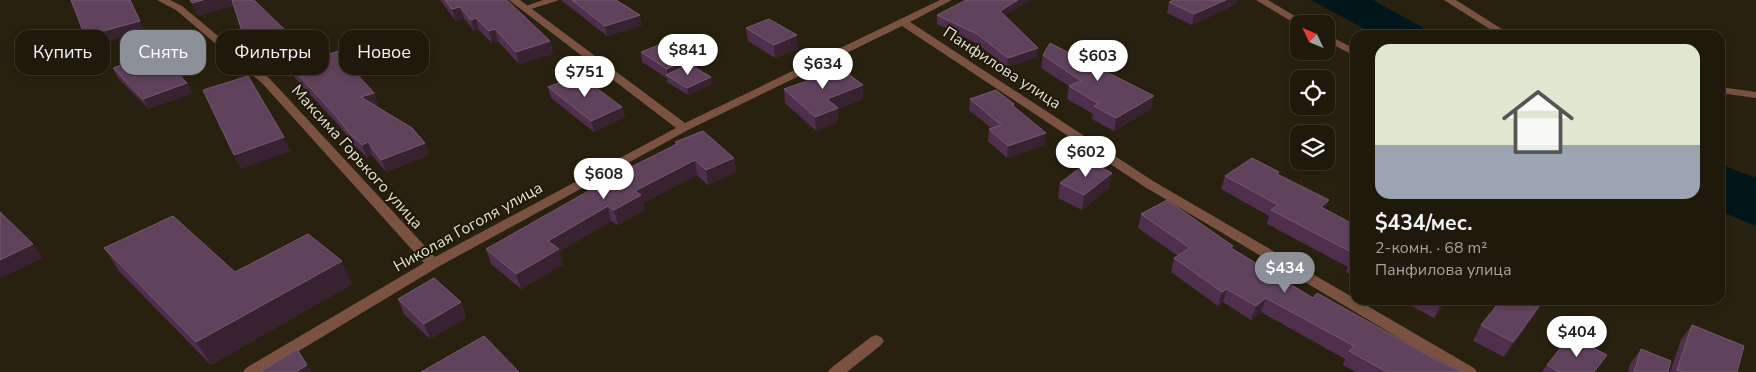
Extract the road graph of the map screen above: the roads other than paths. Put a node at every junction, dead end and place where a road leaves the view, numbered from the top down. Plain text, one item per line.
1 (162, 0) edge
2 (514, 0) edge
3 (554, 0) edge
4 (947, 0) edge
5 (1261, 0) edge
6 (1450, 0) edge
7 (525, 8) junction
8 (1290, 17) edge
9 (903, 22) junction
10 (1498, 30) edge
11 (1335, 42) edge
12 (1350, 50) edge
13 (1725, 91) edge
14 (1756, 95) edge
15 (684, 128) junction
16 (433, 264) junction
17 (1350, 302) edge
18 (1355, 305) edge
19 (876, 341) dead end
20 (252, 372) edge
21 (836, 372) edge
22 (1469, 372) edge

1 - 16 street, Максима Горького улица
2 - 7 street
3 - 7 street
4 - 9 street, Николая Гоголя улица
5 - 8 street
6 - 10 street
7 - 15 street
9 - 15 street, Николая Гоголя улица
9 - 17 street, Панфилова улица
11 - 12 street
13 - 14 street
15 - 16 street, Николая Гоголя улица
16 - 20 street, Николая Гоголя улица
18 - 22 street, Панфилова улица
19 - 21 street

